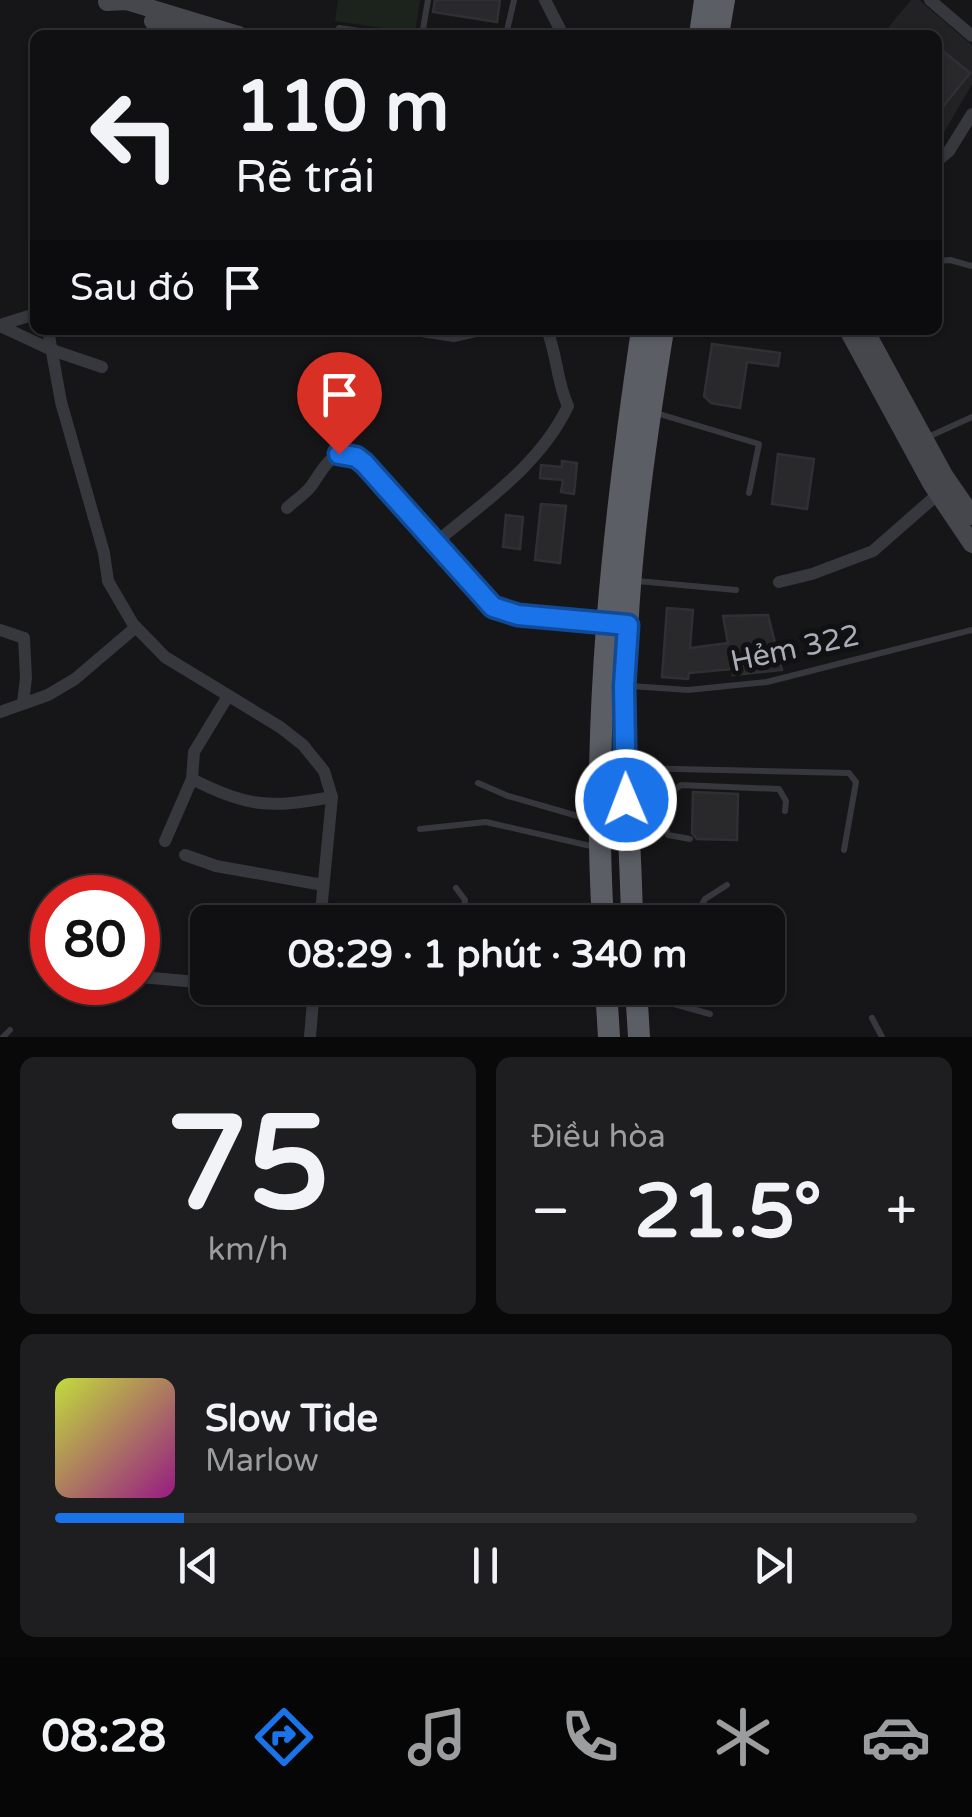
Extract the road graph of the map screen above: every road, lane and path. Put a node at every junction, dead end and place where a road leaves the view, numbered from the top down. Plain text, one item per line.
1 (428, 0) edge
2 (514, 0) edge
3 (545, 0) edge
4 (705, 0) edge
5 (724, 0) edge
6 (930, 0) edge
7 (105, 1) edge
8 (171, 8) edge
9 (339, 28) dead end
10 (179, 30) edge
11 (220, 30) edge
12 (353, 30) edge
13 (423, 30) edge
14 (507, 30) edge
15 (560, 30) edge
16 (701, 30) edge
17 (719, 30) edge
18 (972, 36) edge
19 (972, 114) edge
20 (942, 157) edge
21 (942, 261) edge
22 (972, 266) edge
23 (30, 316) edge
24 (0, 325) edge
25 (49, 335) edge
26 (428, 335) edge
27 (472, 335) edge
28 (549, 335) edge
29 (642, 335) edge
30 (661, 335) edge
31 (851, 335) edge
32 (869, 335) edge
33 (52, 350) junction
34 (102, 367) dead end
35 (650, 412) junction
36 (972, 417) edge
37 (925, 439) junction
38 (749, 493) dead end
39 (938, 494) junction
40 (287, 508) dead end
41 (970, 508) edge
42 (435, 543) junction
43 (972, 544) edge
44 (630, 580) junction
45 (779, 582) dead end
46 (736, 590) dead end
47 (617, 624) junction
48 (136, 628) junction
49 (0, 630) edge
50 (972, 630) edge
51 (624, 686) junction
52 (228, 696) junction
53 (23, 703) junction
54 (0, 712) edge
55 (625, 768) junction
56 (192, 778) junction
57 (478, 783) dead end
58 (332, 797) junction
59 (666, 803) junction
60 (626, 806) junction
61 (785, 811) dead end
62 (600, 823) junction
63 (420, 828) dead end
64 (164, 840) dead end
65 (690, 840) dead end
66 (601, 848) junction
67 (844, 850) dead end
68 (185, 854) dead end
69 (322, 884) junction
70 (727, 885) dead end
71 (456, 888) dead end
72 (321, 905) edge
73 (465, 905) edge
74 (603, 905) edge
75 (631, 905) edge
76 (702, 905) edge
77 (160, 979) edge
78 (190, 981) edge
79 (313, 1005) edge
80 (607, 1005) edge
81 (637, 1005) edge
82 (682, 1005) edge
83 (710, 1014) dead end
84 (872, 1018) dead end
85 (10, 1030) dead end
86 (3, 1037) edge
87 (310, 1037) edge
88 (608, 1037) edge
89 (639, 1037) edge
90 (882, 1037) edge

1 - 13 lane
2 - 14 lane
3 - 15 street
4 - 16 highway
5 - 17 highway
6 - 18 street
7 - 8 main road
7 - 10 main road
8 - 11 main road
9 - 12 lane
19 - 20 street
21 - 22 lane
23 - 24 street
24 - 33 street
25 - 33 street
26 - 27 lane
28 - 42 street
29 - 47 highway
30 - 35 highway
31 - 39 main road
32 - 37 main road
33 - 34 street
33 - 48 street
35 - 38 lane
35 - 44 highway
36 - 37 lane
37 - 41 main road
39 - 43 main road
39 - 45 street
40 - 42 street
42 - 47 street
44 - 46 lane
44 - 47 highway
47 - 51 highway
47 - 62 highway
48 - 52 street
48 - 53 street
49 - 53 street
50 - 51 lane, Hẻm 322
51 - 55 highway
52 - 56 street
52 - 58 street
53 - 54 street
55 - 60 highway
55 - 67 lane
56 - 58 street
56 - 64 street
57 - 62 lane
58 - 69 street
59 - 60 lane
59 - 61 lane
59 - 65 lane
60 - 75 highway
62 - 66 highway
63 - 66 lane
66 - 74 highway
68 - 69 street
69 - 72 street
70 - 76 lane
71 - 73 lane
77 - 78 street
79 - 87 street
80 - 88 highway
81 - 89 highway
82 - 83 lane
84 - 90 lane
85 - 86 lane

